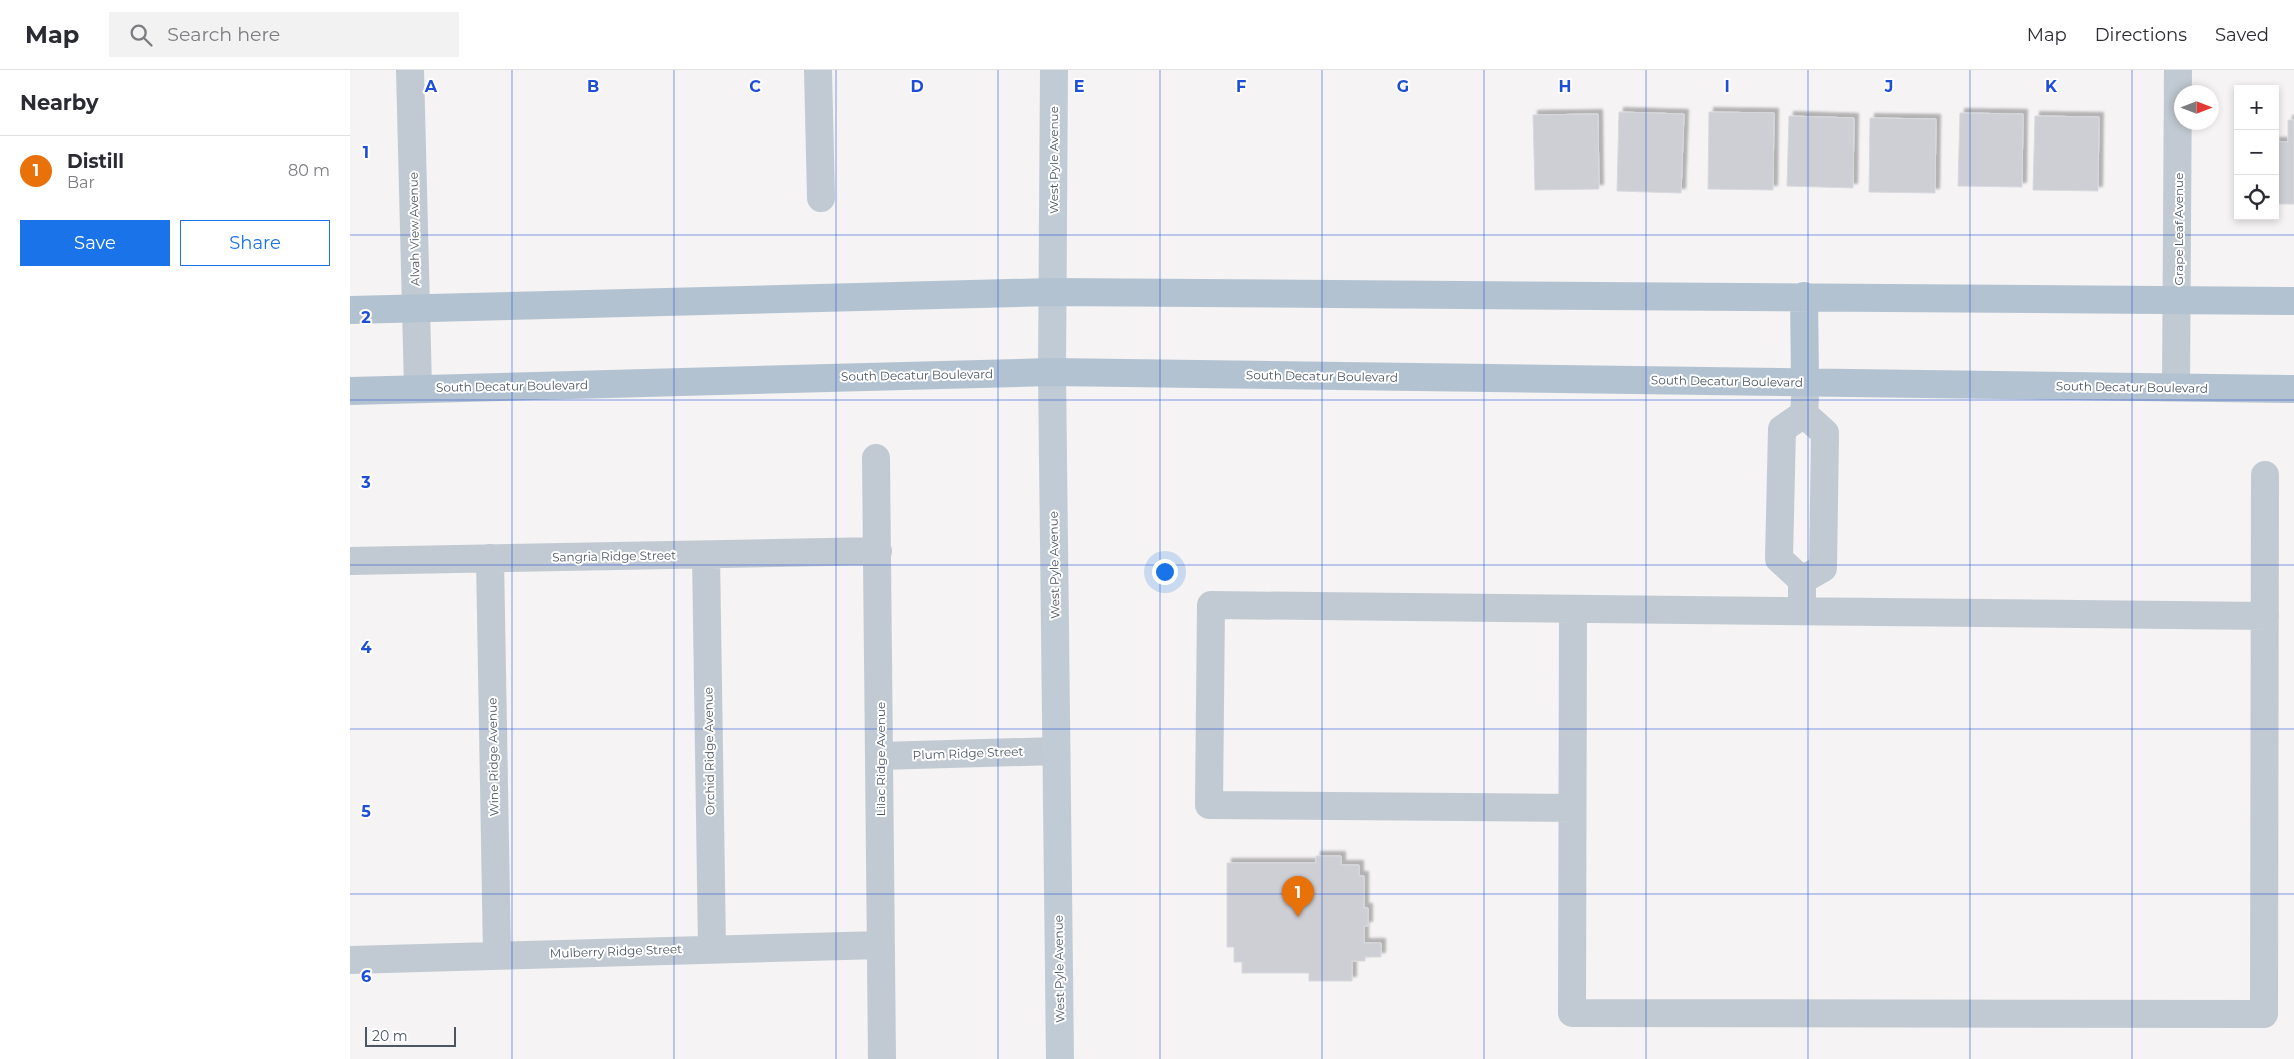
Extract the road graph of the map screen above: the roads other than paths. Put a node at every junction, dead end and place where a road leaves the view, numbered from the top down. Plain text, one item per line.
1 (410, 70) edge
2 (818, 70) edge
3 (1054, 70) edge
4 (2178, 70) edge
5 (821, 198) dead end
6 (1052, 292) junction
7 (1804, 296) junction
8 (2177, 298) junction
9 (2294, 300) edge
10 (416, 307) junction
11 (350, 310) edge
12 (1052, 372) junction
13 (1805, 382) junction
14 (418, 388) junction
15 (2176, 388) junction
16 (2294, 389) edge
17 (350, 391) edge
18 (1804, 414) junction
19 (876, 458) dead end
20 (2265, 475) dead end
21 (878, 551) junction
22 (706, 554) junction
23 (490, 558) junction
24 (350, 560) edge
25 (1802, 580) junction
26 (1573, 609) junction
27 (1802, 611) junction
28 (2265, 616) junction
29 (1056, 751) junction
30 (880, 756) junction
31 (1572, 808) junction
32 (881, 945) junction
33 (712, 948) junction
34 (497, 955) junction
35 (350, 960) edge
36 (882, 1059) edge
37 (1060, 1059) edge

1 - 10 street, Alvah View Avenue
2 - 5 street
3 - 6 street, West Pyle Avenue
4 - 8 street, Grape Leaf Avenue
6 - 7 main road
6 - 10 main road
6 - 12 street, West Pyle Avenue
7 - 8 main road
7 - 13 main road
8 - 9 main road
8 - 15 street, Grape Leaf Avenue
10 - 11 main road
10 - 14 street, Alvah View Avenue
12 - 13 main road, South Decatur Boulevard
12 - 14 main road, South Decatur Boulevard
12 - 29 street, West Pyle Avenue
13 - 15 main road, South Decatur Boulevard
13 - 18 street
14 - 17 main road, South Decatur Boulevard
15 - 16 main road, South Decatur Boulevard
18 - 25 street
18 - 25 street
19 - 21 street, Lilac Ridge Avenue
20 - 28 street
21 - 22 street, Sangria Ridge Street
21 - 30 street, Lilac Ridge Avenue
22 - 23 street, Sangria Ridge Street
22 - 33 street, Orchid Ridge Avenue
23 - 24 street, Sangria Ridge Street
23 - 34 street, Wine Ridge Avenue
25 - 27 street
26 - 27 street
26 - 31 street
26 - 31 street
27 - 28 street
28 - 31 street
29 - 30 street, Plum Ridge Street
29 - 37 street, West Pyle Avenue
30 - 32 street, Lilac Ridge Avenue
32 - 33 street, Mulberry Ridge Street
32 - 36 street, Lilac Ridge Avenue
33 - 34 street, Mulberry Ridge Street
34 - 35 street, Mulberry Ridge Street

